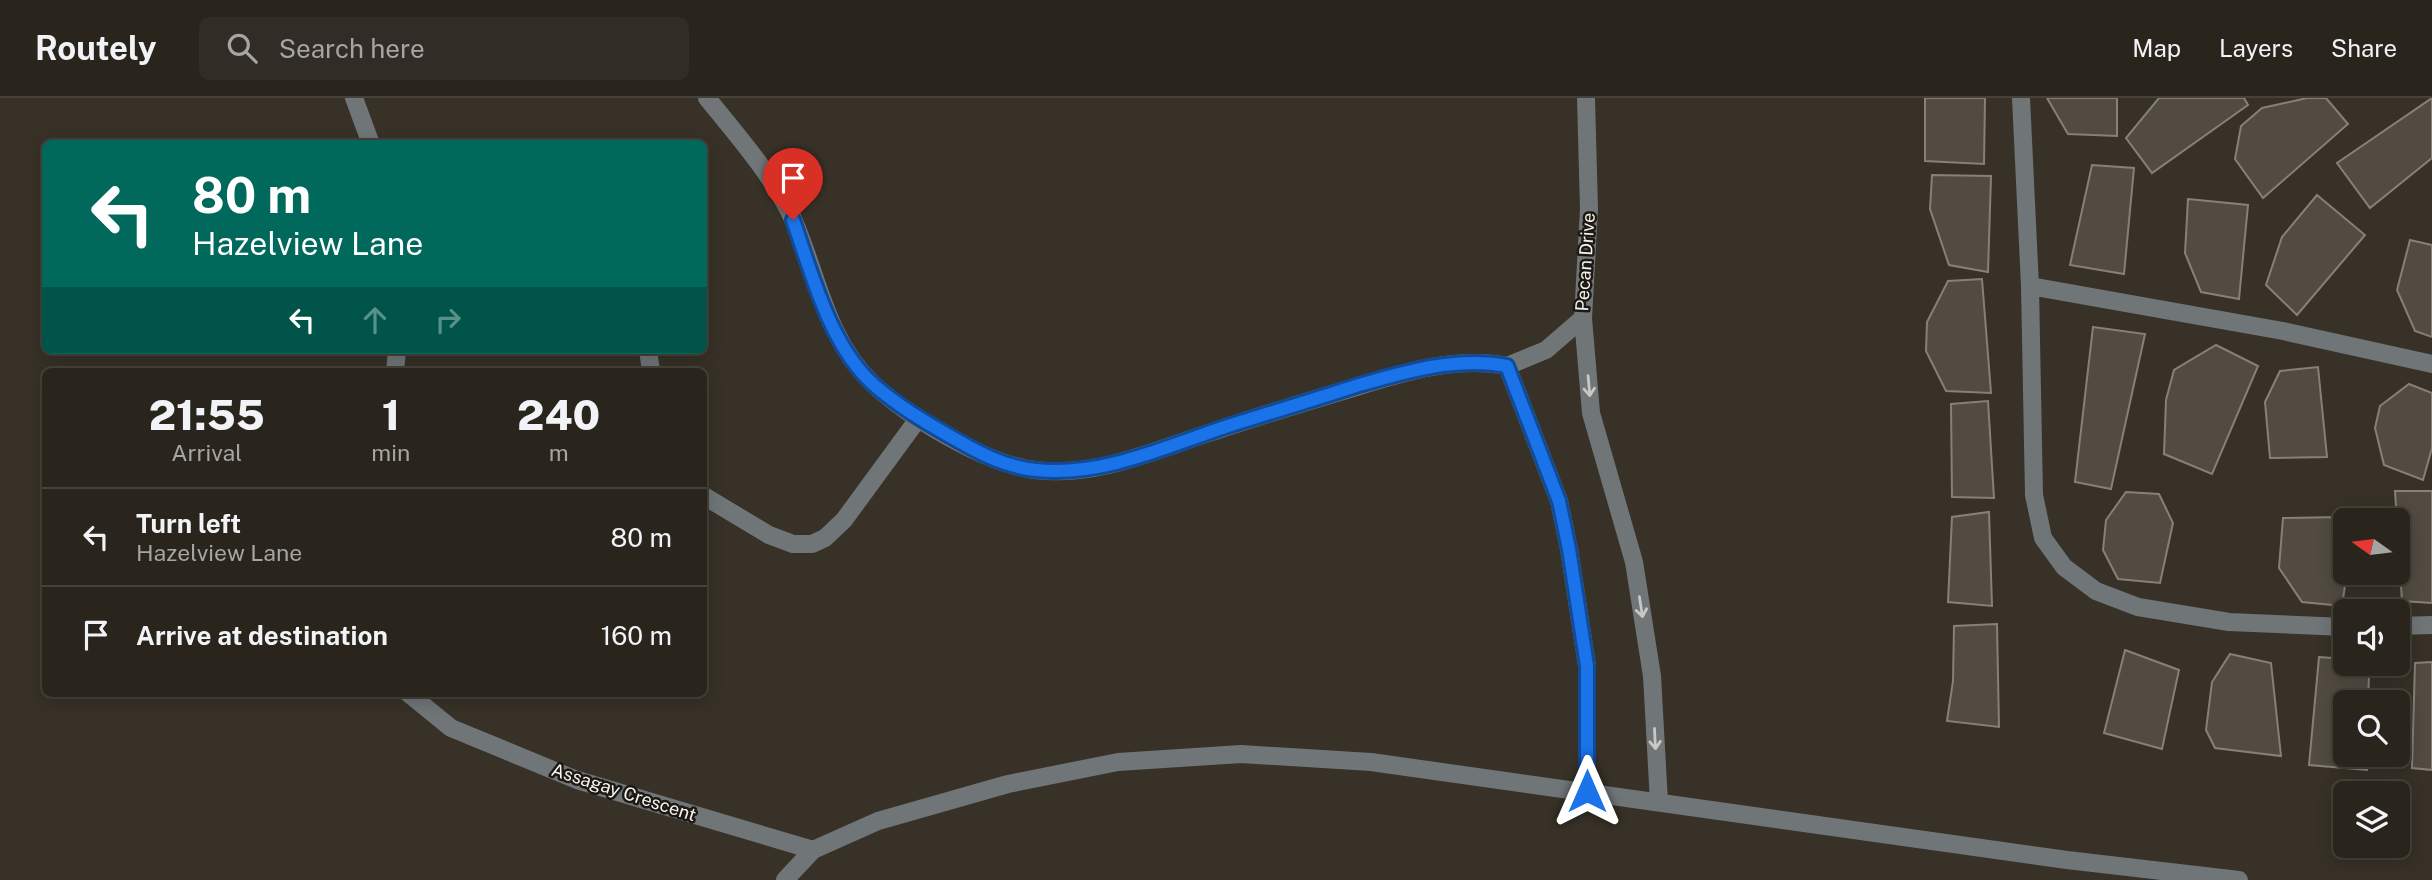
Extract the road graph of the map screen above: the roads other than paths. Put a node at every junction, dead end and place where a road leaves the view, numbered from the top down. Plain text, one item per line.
1 (354, 98) edge
2 (708, 98) edge
3 (1586, 98) edge
4 (2021, 98) edge
5 (370, 140) edge
6 (2030, 286) junction
7 (1583, 318) junction
8 (2432, 364) edge
9 (1507, 366) junction
10 (919, 419) junction
11 (707, 498) edge
12 (2432, 625) edge
13 (2333, 626) edge
14 (2410, 626) edge
15 (413, 697) edge
16 (1587, 791) junction
17 (1659, 802) junction
18 (813, 850) junction
19 (785, 880) edge
20 (2239, 880) edge

1 - 5 street
2 - 10 street
3 - 7 street, Pecan Drive
4 - 6 street
6 - 8 street
6 - 13 street
7 - 9 street, Pecan Drive
7 -> 17 street
9 - 10 street
9 - 16 street
10 - 11 street
12 - 14 street
15 - 18 street, Assagay Crescent
16 - 17 street
16 - 18 street
17 - 20 street
18 - 19 street

